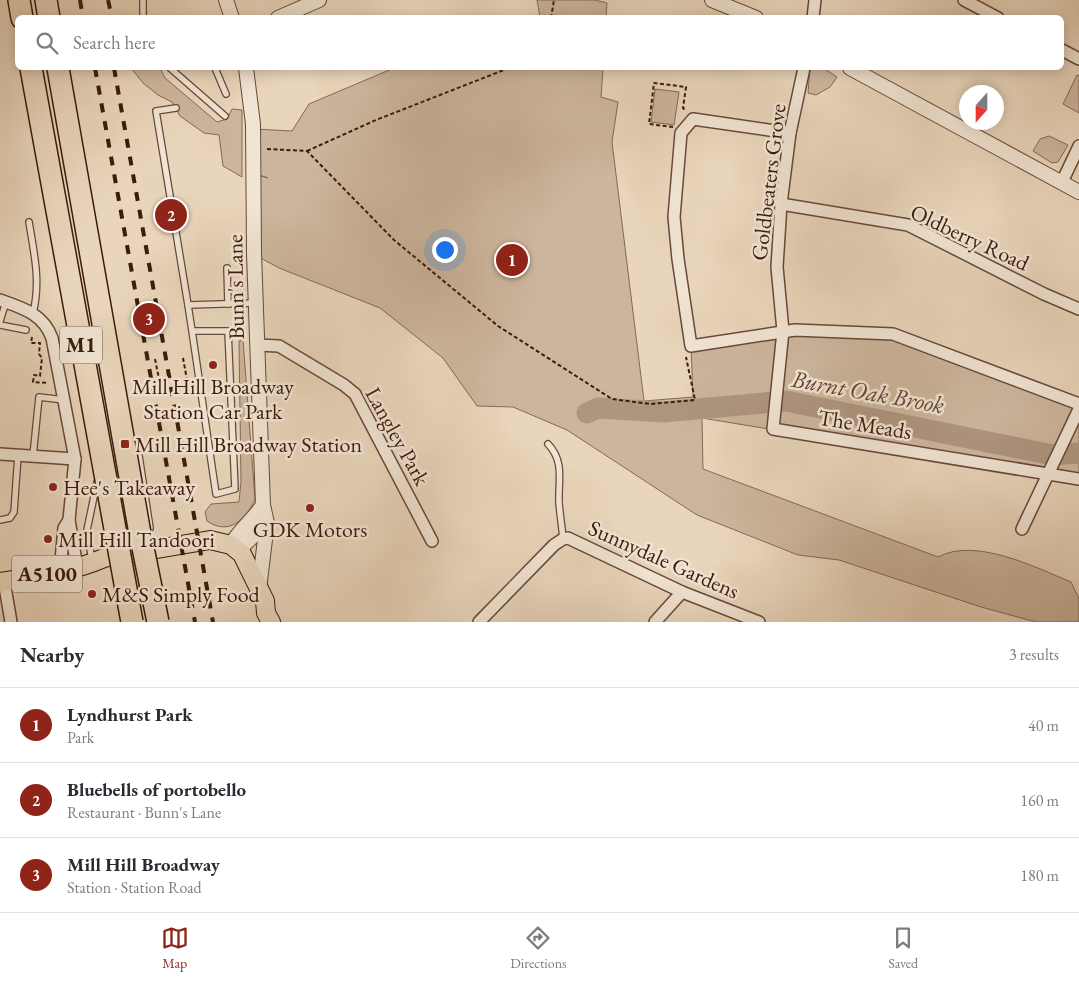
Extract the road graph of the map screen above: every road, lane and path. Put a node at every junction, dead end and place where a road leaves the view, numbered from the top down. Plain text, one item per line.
1 (19, 0) edge
2 (46, 0) edge
3 (143, 0) edge
4 (226, 0) edge
5 (319, 0) edge
6 (554, 0) edge
7 (712, 0) edge
8 (815, 0) edge
9 (964, 0) edge
10 (22, 15) edge
11 (48, 15) edge
12 (143, 15) edge
13 (231, 15) edge
14 (285, 15) edge
15 (552, 15) edge
16 (749, 15) edge
17 (813, 15) edge
18 (992, 15) edge
19 (1064, 51) edge
20 (1079, 58) edge
21 (31, 70) edge
22 (58, 70) edge
23 (172, 70) edge
24 (216, 70) edge
25 (246, 70) edge
26 (504, 70) edge
27 (804, 70) edge
28 (854, 70) edge
29 (226, 94) dead end
30 (176, 108) dead end
31 (225, 116) dead end
32 (693, 119) junction
33 (685, 128) junction
34 (790, 133) junction
35 (1079, 146) edge
36 (254, 148) junction
37 (307, 151) junction
38 (1062, 182) junction
39 (1079, 192) edge
40 (781, 204) junction
41 (29, 222) dead end
42 (227, 268) dead end
43 (3, 301) edge
44 (256, 303) junction
45 (228, 304) junction
46 (188, 305) junction
47 (1079, 309) edge
48 (36, 315) junction
49 (0, 321) edge
50 (0, 325) edge
51 (26, 330) joint
52 (783, 331) junction
53 (192, 332) junction
54 (258, 345) junction
55 (691, 346) junction
56 (182, 358) dead end
57 (155, 359) dead end
58 (187, 380) dead end
59 (61, 384) junction
60 (160, 384) dead end
61 (64, 400) junction
62 (1079, 404) edge
63 (1079, 409) edge
64 (548, 444) dead end
65 (138, 449) dead end
66 (0, 454) edge
67 (18, 455) junction
68 (33, 456) junction
69 (75, 459) junction
70 (98, 462) dead end
71 (1047, 473) junction
72 (1079, 479) edge
73 (264, 506) junction
74 (0, 520) edge
75 (69, 520) junction
76 (267, 523) junction
77 (1022, 529) dead end
78 (432, 541) dead end
79 (559, 542) junction
80 (231, 545) junction
81 (134, 553) junction
82 (77, 567) junction
83 (2, 582) edge
84 (259, 589) junction
85 (682, 592) junction
86 (268, 617) edge
87 (11, 622) edge
88 (132, 622) edge
89 (158, 622) edge
90 (479, 622) edge
91 (655, 622) edge
92 (759, 622) edge

1 - 10 highway
2 - 11 highway
3 - 12 lane
4 - 13 street
5 - 14 street
6 - 15 path
7 - 16 street
8 - 17 street
9 - 18 street
19 - 20 street
21 - 88 highway, M1, bridge
22 - 89 highway, M1, bridge
23 - 31 lane
24 - 29 lane
25 - 36 street, Bunn's Lane
26 - 37 path
27 - 34 street, Goldbeaters Grove
28 - 38 street
30 - 46 lane
32 - 33 street
32 - 33 path
32 - 34 street
33 - 55 street
34 - 40 street, Goldbeaters Grove
35 - 38 street
36 - 37 path
36 - 44 street, Bunn's Lane
37 - 55 path
38 - 39 street
40 - 47 street, Oldberry Road
40 - 52 street, Goldbeaters Grove
41 - 48 lane
42 - 45 lane
43 - 48 street
43 - 49 lane
44 - 45 lane
44 - 54 street, Bunn's Lane
45 - 46 lane
46 - 53 lane
48 - 59 street
50 - 51 lane
51 - 59 path
52 - 55 street
52 - 62 street
52 - 71 street, The Meads
53 - 53 lane
54 - 73 street, Bunn's Lane
54 - 78 street, Langley Park
56 - 58 path
57 - 60 path
59 - 61 street
61 - 68 lane
61 - 69 street
63 - 71 street
64 - 79 lane
65 - 81 lane
66 - 67 street
67 - 68 street
67 - 74 lane
68 - 69 street
69 - 75 street
70 - 82 lane
71 - 72 street, The Meads
71 - 77 street
73 - 76 street, Bunn's Lane
73 - 80 street
75 - 82 street
75 - 82 street
76 - 80 street
76 - 84 street, Bunn's Lane
79 - 85 street, Sunnydale Gardens
79 - 90 street
80 - 81 main road, A5100
80 - 82 main road, A5100
80 - 84 main road
80 - 86 main road
81 - 82 main road, A5100
82 - 83 main road, A5100
83 - 87 street
84 - 86 main road
85 - 91 street
85 - 92 street, Sunnydale Gardens

